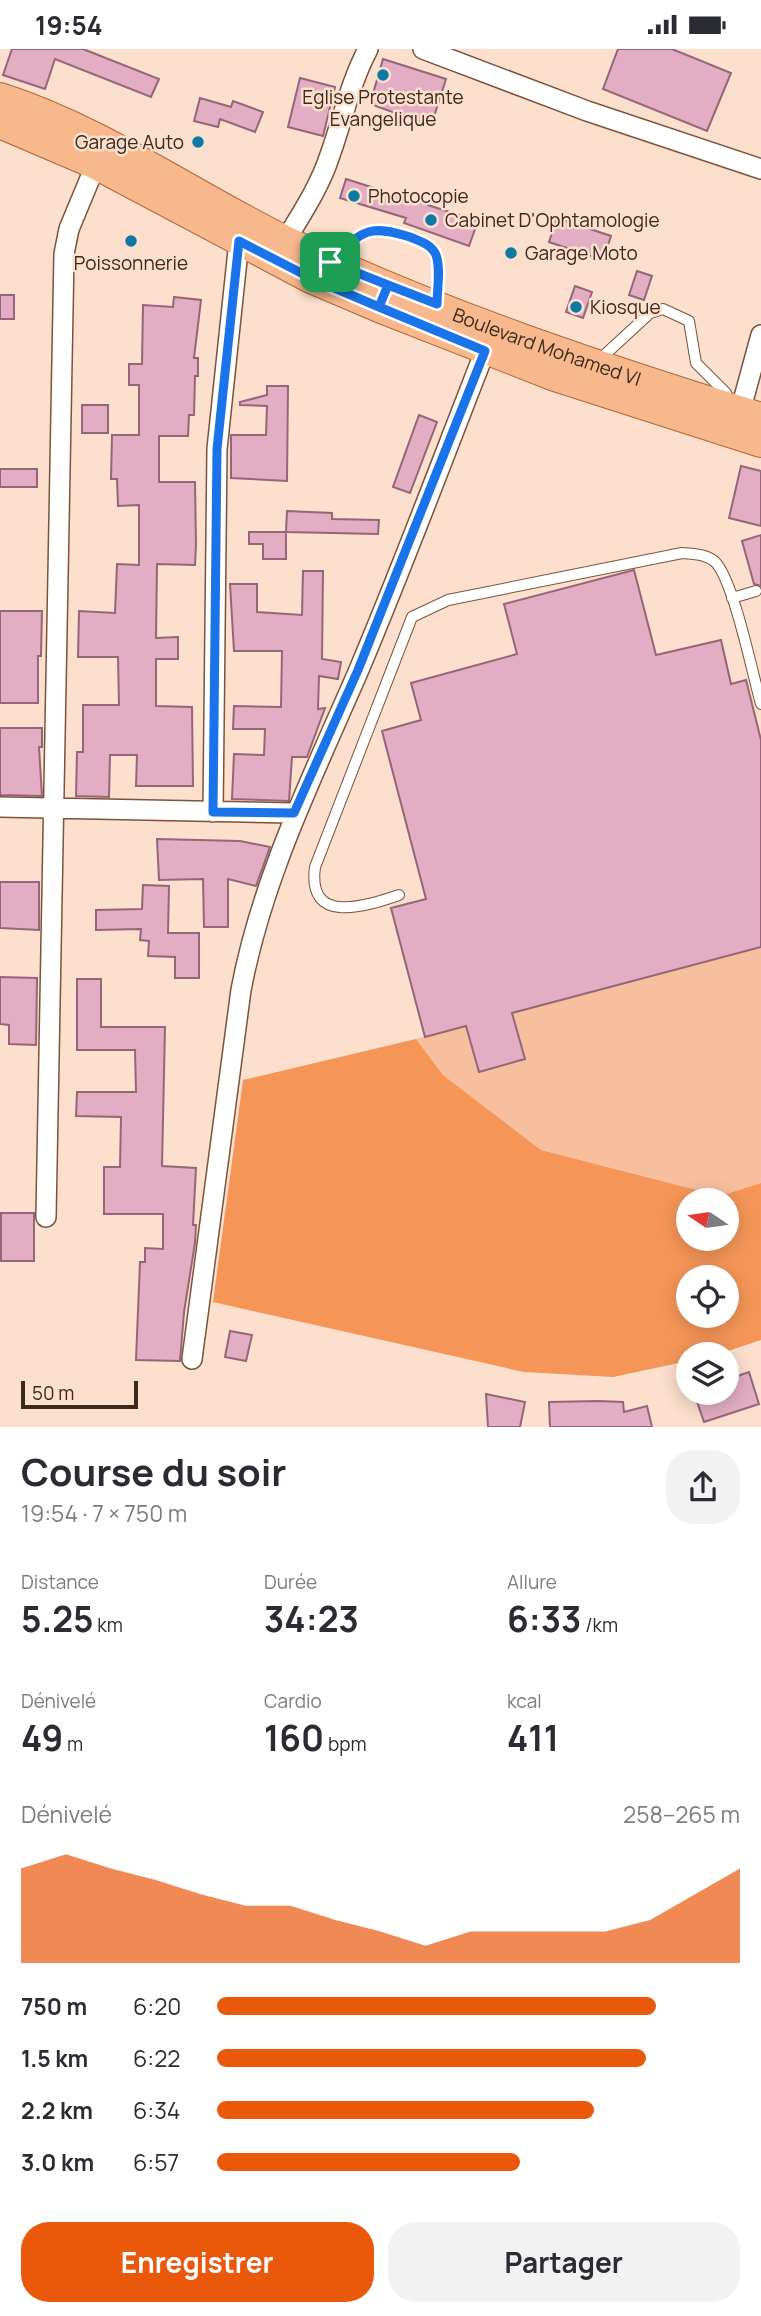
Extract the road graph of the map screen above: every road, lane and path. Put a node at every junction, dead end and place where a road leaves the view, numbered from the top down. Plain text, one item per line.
1 (368, 49) edge
2 (423, 49) edge
3 (0, 98) edge
4 (0, 123) edge
5 (96, 164) junction
6 (761, 169) edge
7 (239, 241) junction
8 (285, 241) junction
9 (330, 262) junction
10 (384, 296) junction
11 (437, 304) junction
12 (761, 335) edge
13 (485, 351) junction
14 (594, 364) junction
15 (744, 413) edge
16 (761, 442) edge
17 (756, 591) dead end
18 (732, 598) junction
19 (761, 704) edge
20 (0, 807) edge
21 (54, 808) junction
22 (213, 812) junction
23 (294, 813) junction
24 (400, 895) dead end
25 (46, 1217) dead end
26 (192, 1359) dead end

1 - 8 street
2 - 6 street
3 - 8 main road, Boulevard Mohamed VI
4 - 5 main road, Boulevard Mohamed VI
5 - 7 main road, Boulevard Mohamed VI
5 - 21 street
7 - 10 main road, Boulevard Mohamed VI
7 - 22 street
8 - 9 main road, Boulevard Mohamed VI
9 - 10 main road, Boulevard Mohamed VI
9 - 11 lane
10 - 11 main road, Boulevard Mohamed VI
10 - 13 main road, Boulevard Mohamed VI
11 - 14 main road, Boulevard Mohamed VI
12 - 15 street
13 - 16 main road, Boulevard Mohamed VI
13 - 23 street
14 - 15 main road, Boulevard Mohamed VI
14 - 15 lane
17 - 18 lane
18 - 19 lane
18 - 24 lane
20 - 21 street
21 - 22 street
21 - 25 street
22 - 23 street
23 - 26 street

